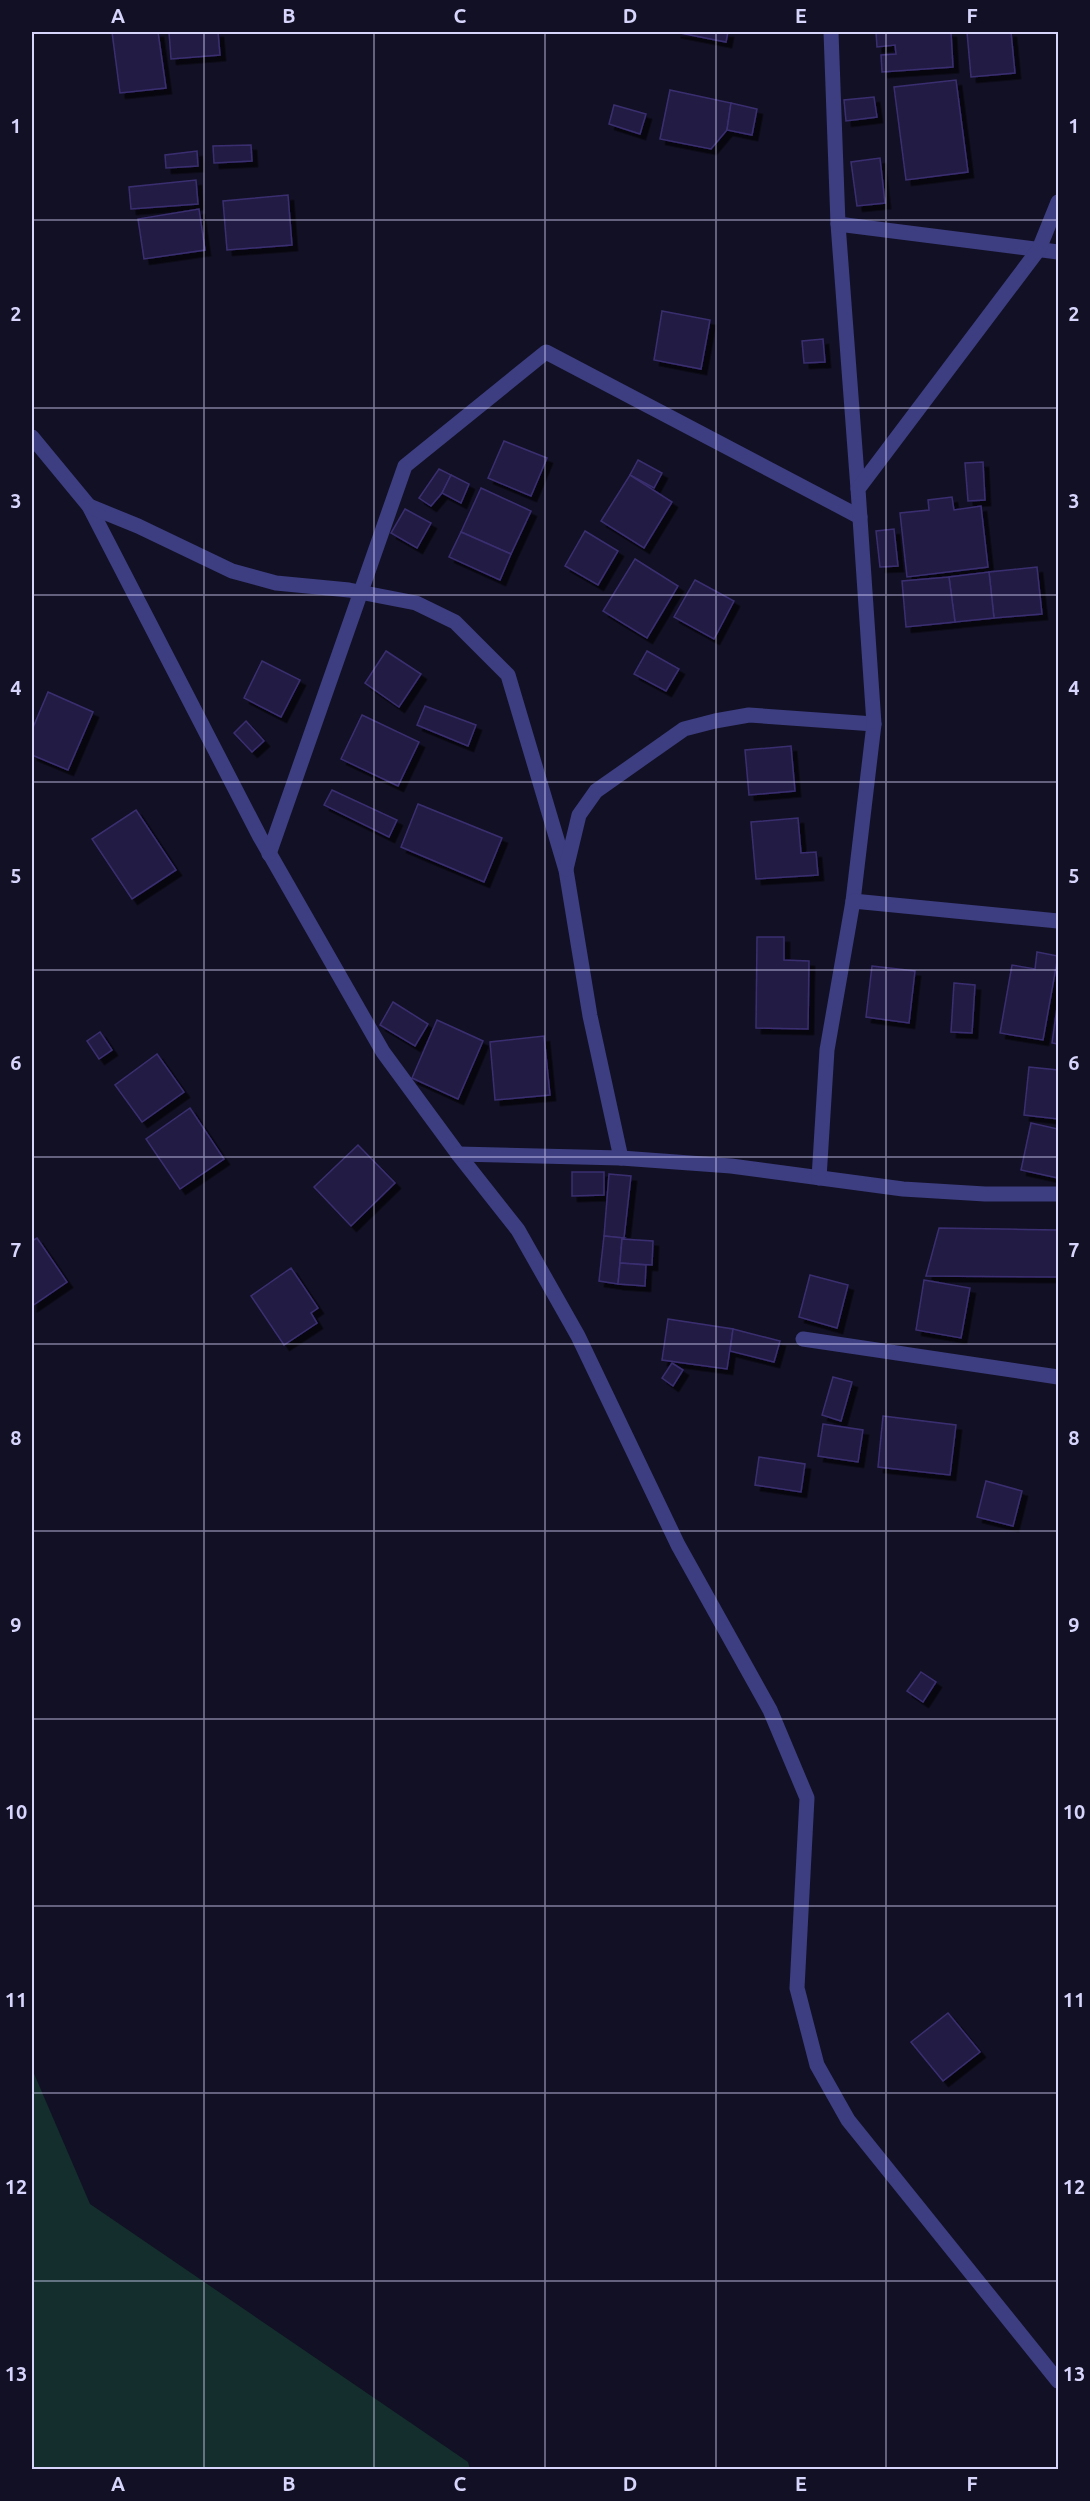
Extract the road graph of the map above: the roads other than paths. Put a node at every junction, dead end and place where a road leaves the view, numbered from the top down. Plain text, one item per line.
1 (831, 32) edge
2 (1059, 202) edge
3 (838, 224) junction
4 (1039, 249) junction
5 (1059, 252) edge
6 (32, 437) edge
7 (858, 489) junction
8 (89, 506) junction
9 (860, 517) junction
10 (361, 592) junction
11 (874, 724) junction
12 (270, 854) junction
13 (566, 870) junction
14 (853, 901) junction
15 (1059, 921) edge
16 (458, 1154) junction
17 (621, 1158) junction
18 (819, 1178) junction
19 (1059, 1194) edge
20 (803, 1339) dead end
21 (1059, 1377) edge
22 (1059, 2381) edge

1 - 3 street
2 - 4 street
3 - 4 street
3 - 7 street
4 - 5 street
4 - 7 street
6 - 8 street
7 - 9 street
8 - 10 street
8 - 12 street
9 - 10 street
9 - 11 street
10 - 12 street
10 - 13 street
11 - 13 street
11 - 14 street
12 - 16 street
13 - 17 street
14 - 15 street
14 - 18 street
16 - 17 street
16 - 22 street
17 - 18 street
18 - 19 street
20 - 21 street

